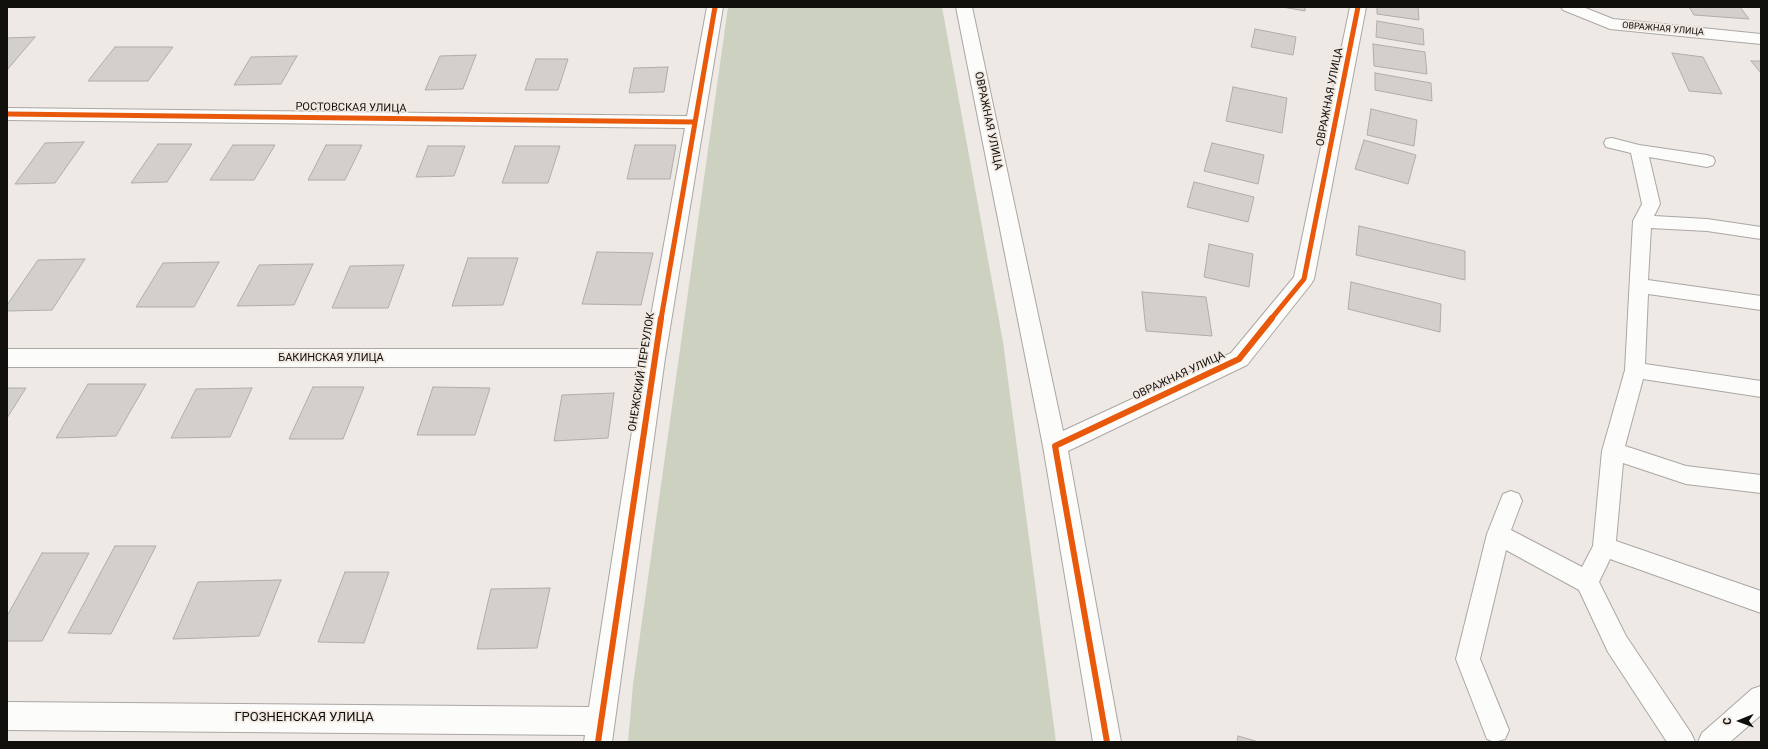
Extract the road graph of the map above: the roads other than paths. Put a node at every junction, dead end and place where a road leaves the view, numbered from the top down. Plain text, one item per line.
1 (715, 7) edge
2 (964, 7) edge
3 (1358, 7) edge
4 (1569, 7) edge
5 (1761, 39) edge
6 (7, 114) edge
7 (694, 122) junction
8 (1612, 143) dead end
9 (1639, 150) junction
10 (1707, 161) dead end
11 (1642, 220) junction
12 (1761, 233) edge
13 (1639, 286) junction
14 (1761, 304) edge
15 (7, 358) edge
16 (654, 358) junction
17 (1635, 370) junction
18 (1761, 388) edge
19 (1055, 446) junction
20 (1613, 451) junction
21 (1761, 484) edge
22 (1511, 501) dead end
23 (1498, 534) junction
24 (1604, 547) junction
25 (1587, 582) junction
26 (1761, 602) edge
27 (1761, 698) edge
28 (7, 716) edge
29 (1496, 730) dead end
30 (599, 731) edge
31 (1107, 742) edge
32 (1682, 742) edge
33 (1711, 742) edge

1 - 7 street, ОНЕЖСКИЙ ПЕРЕУЛОК
2 - 19 street, ОВРАЖНАЯ УЛИЦА
3 - 19 street, ОВРАЖНАЯ УЛИЦА
4 - 5 street, ОВРАЖНАЯ УЛИЦА
6 - 7 street, РОСТОВСКАЯ УЛИЦА
7 - 16 street, ОНЕЖСКИЙ ПЕРЕУЛОК
8 - 9 lane
9 - 10 lane
9 - 11 lane
11 - 12 lane
11 - 13 lane
13 - 14 lane
13 - 17 lane
15 - 16 street, БАКИНСКАЯ УЛИЦА
16 - 30 street, ОНЕЖСКИЙ ПЕРЕУЛОК
17 - 18 lane
17 - 20 lane
19 - 31 street, ОВРАЖНАЯ УЛИЦА
20 - 21 lane
20 - 24 lane
22 - 23 lane
23 - 25 lane
23 - 29 lane
24 - 25 lane
24 - 26 lane
25 - 32 lane
27 - 33 lane
28 - 30 street, ГРОЗНЕНСКАЯ УЛИЦА

